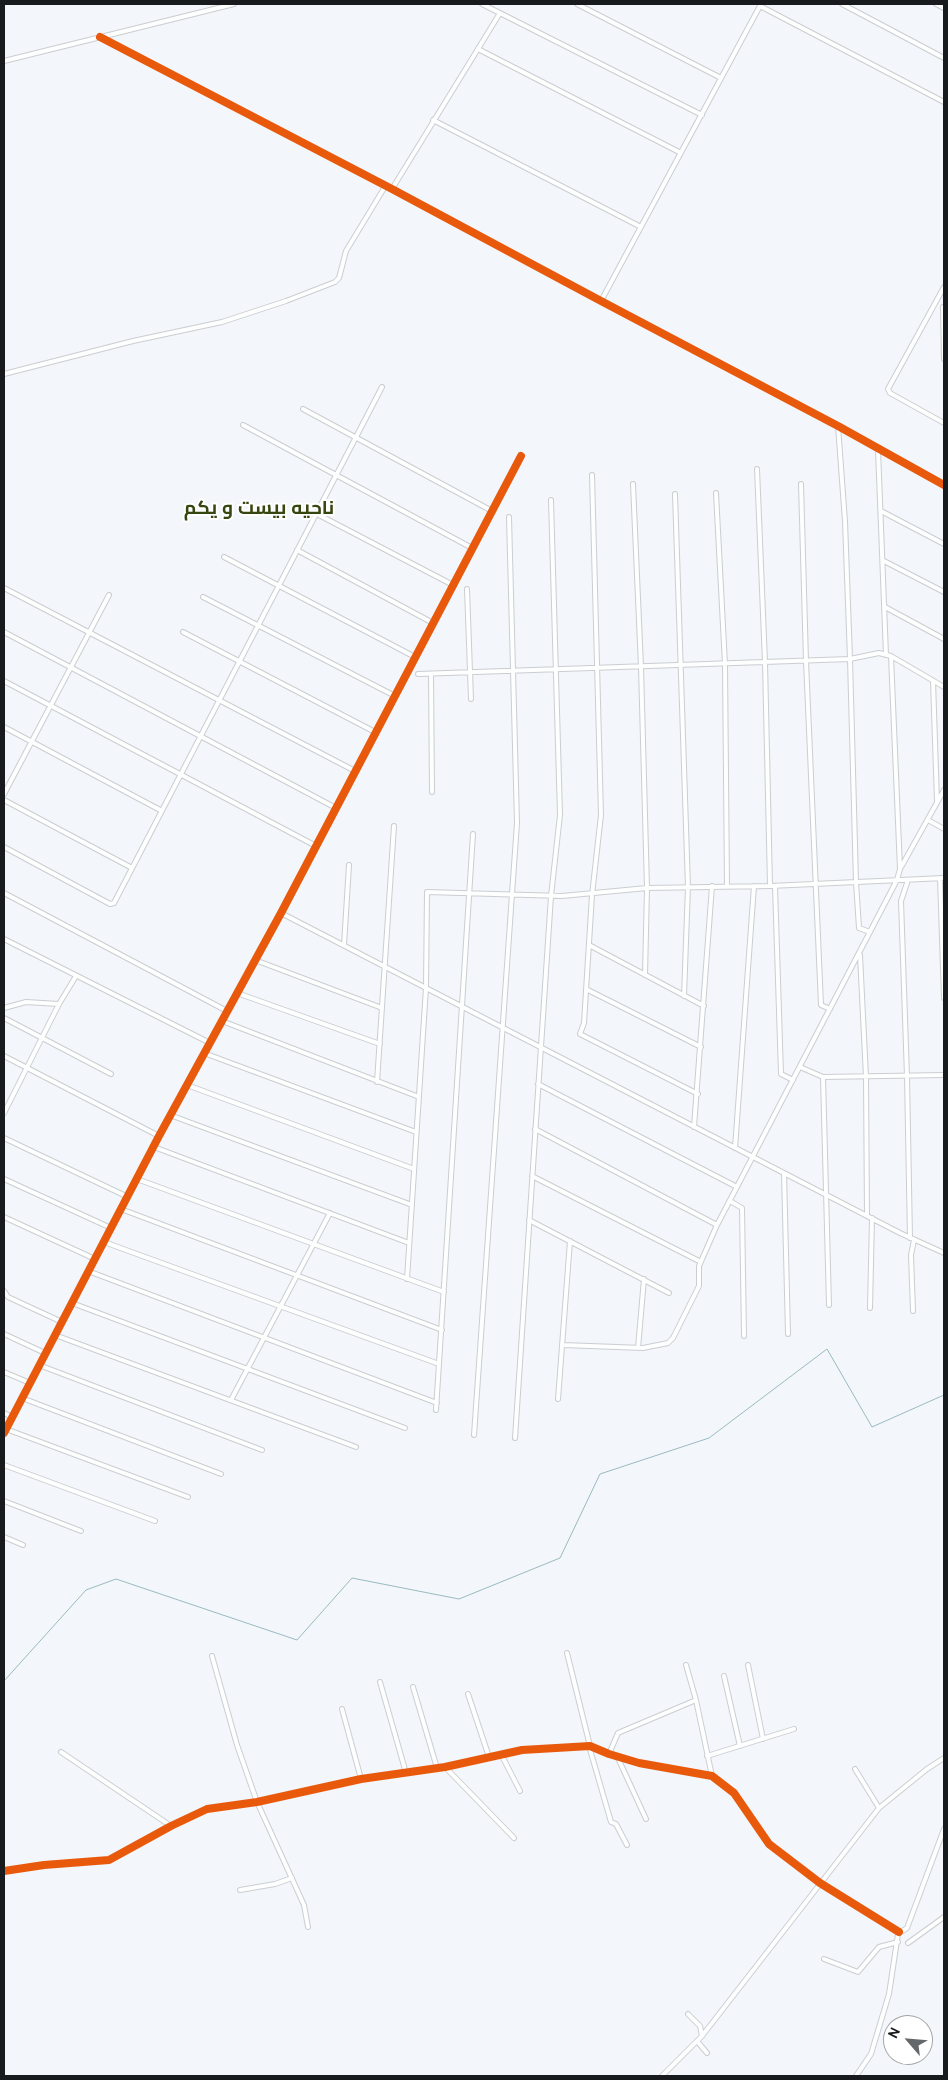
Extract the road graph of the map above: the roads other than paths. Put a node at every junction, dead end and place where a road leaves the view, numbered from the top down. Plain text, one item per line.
1 (234, 4) edge
2 (482, 4) edge
3 (578, 4) edge
4 (842, 4) edge
5 (936, 4) edge
6 (760, 5) edge
7 (944, 8) edge
8 (500, 13) junction
9 (100, 37) junction
10 (478, 48) junction
11 (944, 58) edge
12 (4, 61) edge
13 (721, 78) junction
14 (944, 102) edge
15 (702, 115) junction
16 (433, 120) junction
17 (681, 153) junction
18 (386, 185) junction
19 (392, 189) junction
20 (641, 227) junction
21 (944, 286) edge
22 (601, 302) junction
23 (944, 307) edge
24 (933, 308) junction
25 (944, 359) edge
26 (4, 374) edge
27 (382, 387) dead end
28 (303, 409) dead end
29 (944, 423) edge
30 (243, 425) dead end
31 (838, 426) junction
32 (356, 438) junction
33 (878, 450) junction
34 (521, 456) dead end
35 (757, 469) dead end
36 (336, 475) junction
37 (592, 475) dead end
38 (633, 484) dead end
39 (801, 484) dead end
40 (944, 485) edge
41 (716, 493) dead end
42 (675, 494) dead end
43 (551, 500) dead end
44 (492, 511) junction
45 (881, 511) junction
46 (316, 514) junction
47 (509, 517) dead end
48 (944, 544) edge
49 (472, 548) junction
50 (297, 550) junction
51 (224, 557) dead end
52 (884, 561) junction
53 (279, 586) junction
54 (453, 586) junction
55 (4, 588) edge
56 (467, 589) dead end
57 (944, 592) edge
58 (109, 595) dead end
59 (203, 597) dead end
60 (885, 607) junction
61 (433, 623) junction
62 (258, 626) junction
63 (4, 632) edge
64 (89, 632) junction
65 (183, 632) dead end
66 (944, 639) edge
67 (889, 656) junction
68 (415, 658) junction
69 (850, 660) junction
70 (240, 661) junction
71 (806, 661) junction
72 (765, 662) junction
73 (725, 664) junction
74 (681, 665) junction
75 (642, 666) junction
76 (70, 667) junction
77 (598, 668) junction
78 (557, 669) junction
79 (512, 671) junction
80 (471, 672) junction
81 (418, 674) dead end
82 (431, 674) junction
83 (933, 680) junction
84 (4, 681) edge
85 (944, 687) edge
86 (395, 696) junction
87 (471, 699) dead end
88 (220, 700) junction
89 (50, 705) junction
90 (4, 727) edge
91 (376, 732) junction
92 (201, 736) junction
93 (31, 742) junction
94 (355, 771) junction
95 (181, 774) junction
96 (944, 790) edge
97 (432, 792) dead end
98 (4, 794) edge
99 (4, 800) edge
100 (937, 804) junction
101 (336, 808) junction
102 (162, 811) junction
103 (928, 820) junction
104 (394, 826) dead end
105 (944, 829) edge
106 (473, 834) dead end
107 (316, 846) junction
108 (4, 847) edge
109 (349, 865) dead end
110 (132, 868) junction
111 (900, 869) junction
112 (942, 878) edge
113 (897, 880) junction
114 (908, 880) junction
115 (856, 882) junction
116 (815, 884) junction
117 (712, 886) junction
118 (727, 886) junction
119 (754, 886) junction
120 (773, 886) junction
121 (688, 887) junction
122 (647, 888) junction
123 (4, 893) edge
124 (470, 893) junction
125 (512, 894) junction
126 (592, 895) junction
127 (551, 896) junction
128 (280, 913) junction
129 (870, 932) junction
130 (4, 939) edge
131 (589, 945) junction
132 (344, 946) junction
133 (859, 953) junction
134 (255, 960) junction
135 (385, 967) junction
136 (645, 975) junction
137 (76, 976) junction
138 (426, 988) junction
139 (586, 989) junction
140 (237, 993) junction
141 (684, 996) junction
142 (944, 998) edge
143 (59, 1004) junction
144 (704, 1006) junction
145 (462, 1007) junction
146 (4, 1008) edge
147 (382, 1008) junction
148 (830, 1009) junction
149 (227, 1011) junction
150 (4, 1018) edge
151 (222, 1021) junction
152 (503, 1028) junction
153 (42, 1038) junction
154 (210, 1043) junction
155 (380, 1044) junction
156 (540, 1047) junction
157 (701, 1047) junction
158 (204, 1053) junction
159 (4, 1056) edge
160 (800, 1067) junction
161 (26, 1068) junction
162 (111, 1074) dead end
163 (944, 1075) edge
164 (907, 1076) junction
165 (823, 1077) junction
166 (866, 1077) junction
167 (793, 1080) junction
168 (377, 1082) junction
169 (538, 1084) junction
170 (187, 1085) junction
171 (698, 1094) junction
172 (419, 1097) junction
173 (4, 1113) edge
174 (170, 1116) junction
175 (694, 1127) junction
176 (535, 1129) junction
177 (416, 1132) junction
178 (160, 1136) junction
179 (4, 1138) edge
180 (154, 1146) junction
181 (735, 1148) junction
182 (753, 1157) junction
183 (414, 1169) junction
184 (784, 1173) junction
185 (532, 1176) junction
186 (4, 1179) edge
187 (137, 1179) junction
188 (737, 1187) junction
189 (826, 1194) junction
190 (128, 1197) junction
191 (730, 1201) junction
192 (412, 1205) junction
193 (121, 1209) junction
194 (330, 1212) junction
195 (867, 1215) junction
196 (4, 1217) edge
197 (872, 1218) junction
198 (529, 1220) junction
199 (717, 1225) junction
200 (111, 1228) junction
201 (912, 1239) junction
202 (570, 1241) junction
203 (104, 1242) junction
204 (409, 1243) junction
205 (313, 1244) junction
206 (944, 1253) edge
207 (95, 1259) junction
208 (701, 1262) junction
209 (88, 1271) junction
210 (297, 1275) junction
211 (407, 1279) junction
212 (644, 1279) junction
213 (4, 1291) edge
214 (444, 1292) junction
215 (669, 1293) dead end
216 (72, 1303) junction
217 (829, 1305) dead end
218 (280, 1306) junction
219 (870, 1308) dead end
220 (913, 1312) dead end
221 (62, 1322) junction
222 (442, 1330) junction
223 (4, 1334) edge
224 (788, 1334) dead end
225 (55, 1335) junction
226 (744, 1336) dead end
227 (264, 1338) junction
228 (563, 1345) junction
229 (638, 1348) junction
230 (45, 1353) junction
231 (439, 1364) junction
232 (39, 1365) junction
233 (248, 1369) junction
234 (4, 1372) edge
235 (30, 1383) junction
236 (22, 1398) junction
237 (558, 1399) dead end
238 (231, 1400) junction
239 (437, 1402) junction
240 (436, 1410) dead end
241 (4, 1413) edge
242 (12, 1417) junction
243 (406, 1428) dead end
244 (5, 1431) edge
245 (474, 1435) dead end
246 (515, 1438) dead end
247 (356, 1447) dead end
248 (262, 1450) dead end
249 (4, 1466) edge
250 (221, 1474) dead end
251 (188, 1497) dead end
252 (4, 1501) edge
253 (155, 1520) dead end
254 (81, 1530) dead end
255 (4, 1537) edge
256 (23, 1545) dead end
257 (567, 1653) dead end
258 (212, 1656) dead end
259 (686, 1665) dead end
260 (748, 1665) dead end
261 (724, 1676) dead end
262 (380, 1682) dead end
263 (413, 1687) dead end
264 (468, 1694) dead end
265 (696, 1700) junction
266 (342, 1709) dead end
267 (794, 1729) dead end
268 (763, 1739) junction
269 (589, 1746) junction
270 (740, 1746) junction
271 (61, 1752) dead end
272 (501, 1754) junction
273 (609, 1754) junction
274 (616, 1756) junction
275 (708, 1756) junction
276 (489, 1757) junction
277 (944, 1758) edge
278 (445, 1767) junction
279 (437, 1768) junction
280 (855, 1769) dead end
281 (406, 1773) junction
282 (712, 1776) junction
283 (361, 1779) junction
284 (520, 1791) dead end
285 (257, 1802) junction
286 (879, 1808) junction
287 (646, 1819) dead end
288 (171, 1826) junction
289 (944, 1829) edge
290 (514, 1838) dead end
291 (627, 1845) dead end
292 (4, 1871) edge
293 (292, 1878) junction
294 (820, 1883) junction
295 (240, 1890) dead end
296 (944, 1917) edge
297 (308, 1927) dead end
298 (899, 1932) junction
299 (898, 1942) junction
300 (908, 1943) dead end
301 (824, 1959) dead end
302 (688, 2014) dead end
303 (702, 2036) junction
304 (697, 2041) junction
305 (707, 2053) dead end
306 (662, 2076) edge
307 (856, 2076) edge

1 - 9 street
2 - 8 street
3 - 13 street
4 - 11 street
5 - 7 street
6 - 13 street
6 - 14 street
8 - 10 street
8 - 15 street
9 - 12 street
9 - 18 street
10 - 16 street
10 - 17 street
13 - 15 street
15 - 17 street
16 - 19 street
16 - 20 street
17 - 20 street
18 - 19 street
18 - 26 street
19 - 22 street
20 - 22 street
21 - 24 street
22 - 31 street
23 - 24 street
23 - 25 street
24 - 29 street
27 - 32 street
28 - 32 street
30 - 36 street
31 - 33 street
31 - 69 street
32 - 36 street
32 - 44 street
33 - 40 street
33 - 45 street
34 - 44 street
35 - 72 street
36 - 46 street
36 - 49 street
37 - 77 street
38 - 75 street
39 - 71 street
41 - 73 street
42 - 74 street
43 - 78 street
44 - 49 street
45 - 48 street
45 - 52 street
46 - 50 street
46 - 54 street
47 - 79 street
49 - 54 street
50 - 53 street
50 - 61 street
51 - 53 street
52 - 57 street
52 - 60 street
53 - 62 street
53 - 68 street
54 - 61 street
55 - 64 street
56 - 80 street
58 - 64 street
59 - 62 street
60 - 66 street
60 - 67 street
61 - 68 street
62 - 70 street
62 - 86 street
63 - 76 street
64 - 76 street
64 - 88 street
65 - 70 street
67 - 69 street
67 - 83 street
67 - 111 street
68 - 86 street
69 - 71 street
69 - 115 street
70 - 88 street
70 - 91 street
71 - 72 street
71 - 116 street
72 - 73 street
72 - 120 street
73 - 74 street
73 - 118 street
74 - 75 street
74 - 121 street
75 - 77 street
75 - 122 street
76 - 89 street
76 - 92 street
77 - 78 street
77 - 126 street
78 - 79 street
78 - 127 street
79 - 80 street
79 - 125 street
80 - 82 street
80 - 87 street
81 - 82 street
82 - 97 street
83 - 85 street
83 - 100 street
84 - 89 street
86 - 91 street
88 - 92 street
88 - 94 street
89 - 93 street
89 - 95 street
90 - 93 street
91 - 94 street
92 - 95 street
92 - 101 street
93 - 98 street
93 - 102 street
94 - 101 street
95 - 102 street
95 - 107 street
96 - 100 street
99 - 110 street
100 - 103 street
101 - 107 street
102 - 110 street
103 - 105 street
103 - 111 street
104 - 135 street
106 - 124 street
107 - 128 street
108 - 110 street
109 - 132 street
111 - 113 street
112 - 114 street
112 - 142 street
113 - 114 street
113 - 115 street
113 - 129 street
114 - 164 street
115 - 116 street
115 - 129 street
116 - 120 street
116 - 148 street
117 - 118 street
117 - 121 street
117 - 144 street
118 - 119 street
119 - 120 street
119 - 181 street
120 - 167 street
121 - 122 street
121 - 141 street
122 - 126 street
122 - 136 street
123 - 149 street
124 - 125 street
124 - 138 street
124 - 145 street
125 - 127 street
125 - 152 street
126 - 127 street
126 - 131 street
127 - 156 street
128 - 132 street
128 - 134 street
129 - 133 street
130 - 137 street
131 - 136 street
131 - 139 street
132 - 135 street
133 - 148 street
133 - 166 street
134 - 140 street
134 - 147 street
135 - 138 street
135 - 147 street
136 - 141 street
137 - 143 street
137 - 154 street
138 - 145 street
138 - 172 street
139 - 157 street
139 - 171 street
140 - 149 street
140 - 155 street
141 - 144 street
143 - 146 street
143 - 153 street
144 - 157 street
145 - 152 street
145 - 214 street
147 - 155 street
148 - 160 street
149 - 151 street
150 - 153 street
151 - 154 street
151 - 168 street
152 - 156 street
152 - 245 street
153 - 161 street
153 - 162 street
154 - 158 street
155 - 168 street
156 - 169 street
156 - 175 street
157 - 171 street
158 - 170 street
158 - 177 street
159 - 161 street
160 - 165 street
160 - 167 street
161 - 173 street
161 - 178 street
163 - 164 street
164 - 166 street
164 - 201 street
165 - 166 street
165 - 189 street
166 - 195 street
167 - 182 street
168 - 172 street
169 - 176 street
169 - 188 street
170 - 174 street
170 - 183 street
171 - 175 street
172 - 177 street
174 - 178 street
174 - 192 street
175 - 181 street
176 - 185 street
176 - 199 street
177 - 183 street
178 - 180 street
179 - 190 street
180 - 187 street
180 - 194 street
181 - 182 street
182 - 184 street
182 - 188 street
183 - 192 street
184 - 189 street
184 - 224 street
185 - 198 street
185 - 208 street
186 - 200 street
187 - 190 street
187 - 205 street
188 - 191 street
189 - 195 street
189 - 217 street
190 - 193 street
191 - 199 street
191 - 226 street
192 - 204 street
193 - 200 street
193 - 210 street
194 - 204 street
194 - 205 street
195 - 197 street
196 - 207 street
197 - 201 street
197 - 219 street
198 - 202 street
198 - 246 street
199 - 208 street
200 - 203 street
201 - 206 street
201 - 220 street
202 - 212 street
202 - 228 street
203 - 207 street
203 - 218 street
204 - 211 street
205 - 210 street
205 - 211 street
207 - 209 street
208 - 229 street
209 - 216 street
209 - 227 street
210 - 218 street
210 - 222 street
211 - 214 street
212 - 215 street
212 - 229 street
213 - 221 street
214 - 222 street
216 - 221 street
216 - 233 street
218 - 227 street
218 - 231 street
221 - 225 street
222 - 231 street
223 - 230 street
225 - 230 street
225 - 238 street
227 - 233 street
227 - 239 street
228 - 229 street
228 - 237 street
230 - 232 street
231 - 239 street
232 - 235 street
232 - 248 street
233 - 238 street
233 - 243 street
234 - 235 street
235 - 236 street
236 - 242 street
236 - 250 street
238 - 247 street
239 - 240 street
241 - 242 street
242 - 244 street
244 - 251 street
249 - 253 street
252 - 254 street
255 - 256 street
257 - 269 street
258 - 285 street
259 - 265 street
260 - 268 street
261 - 270 street
262 - 281 street
263 - 279 street
264 - 276 street
265 - 273 street
265 - 275 street
266 - 283 street
267 - 268 street
268 - 270 street
269 - 272 street
269 - 273 street
269 - 291 street
270 - 275 street
271 - 288 street
272 - 276 street
272 - 284 street
273 - 274 street
274 - 282 street
274 - 287 street
275 - 282 street
276 - 278 street
277 - 286 street
278 - 279 street
278 - 290 street
279 - 281 street
280 - 286 street
281 - 283 street
282 - 294 street
283 - 285 street
285 - 288 street
285 - 293 street
286 - 294 street
288 - 292 street
289 - 298 street
293 - 295 street
293 - 297 street
294 - 298 street
294 - 303 street
296 - 300 street
298 - 299 street
299 - 301 street
299 - 307 street
302 - 303 street
303 - 304 street
304 - 305 street
304 - 306 street

